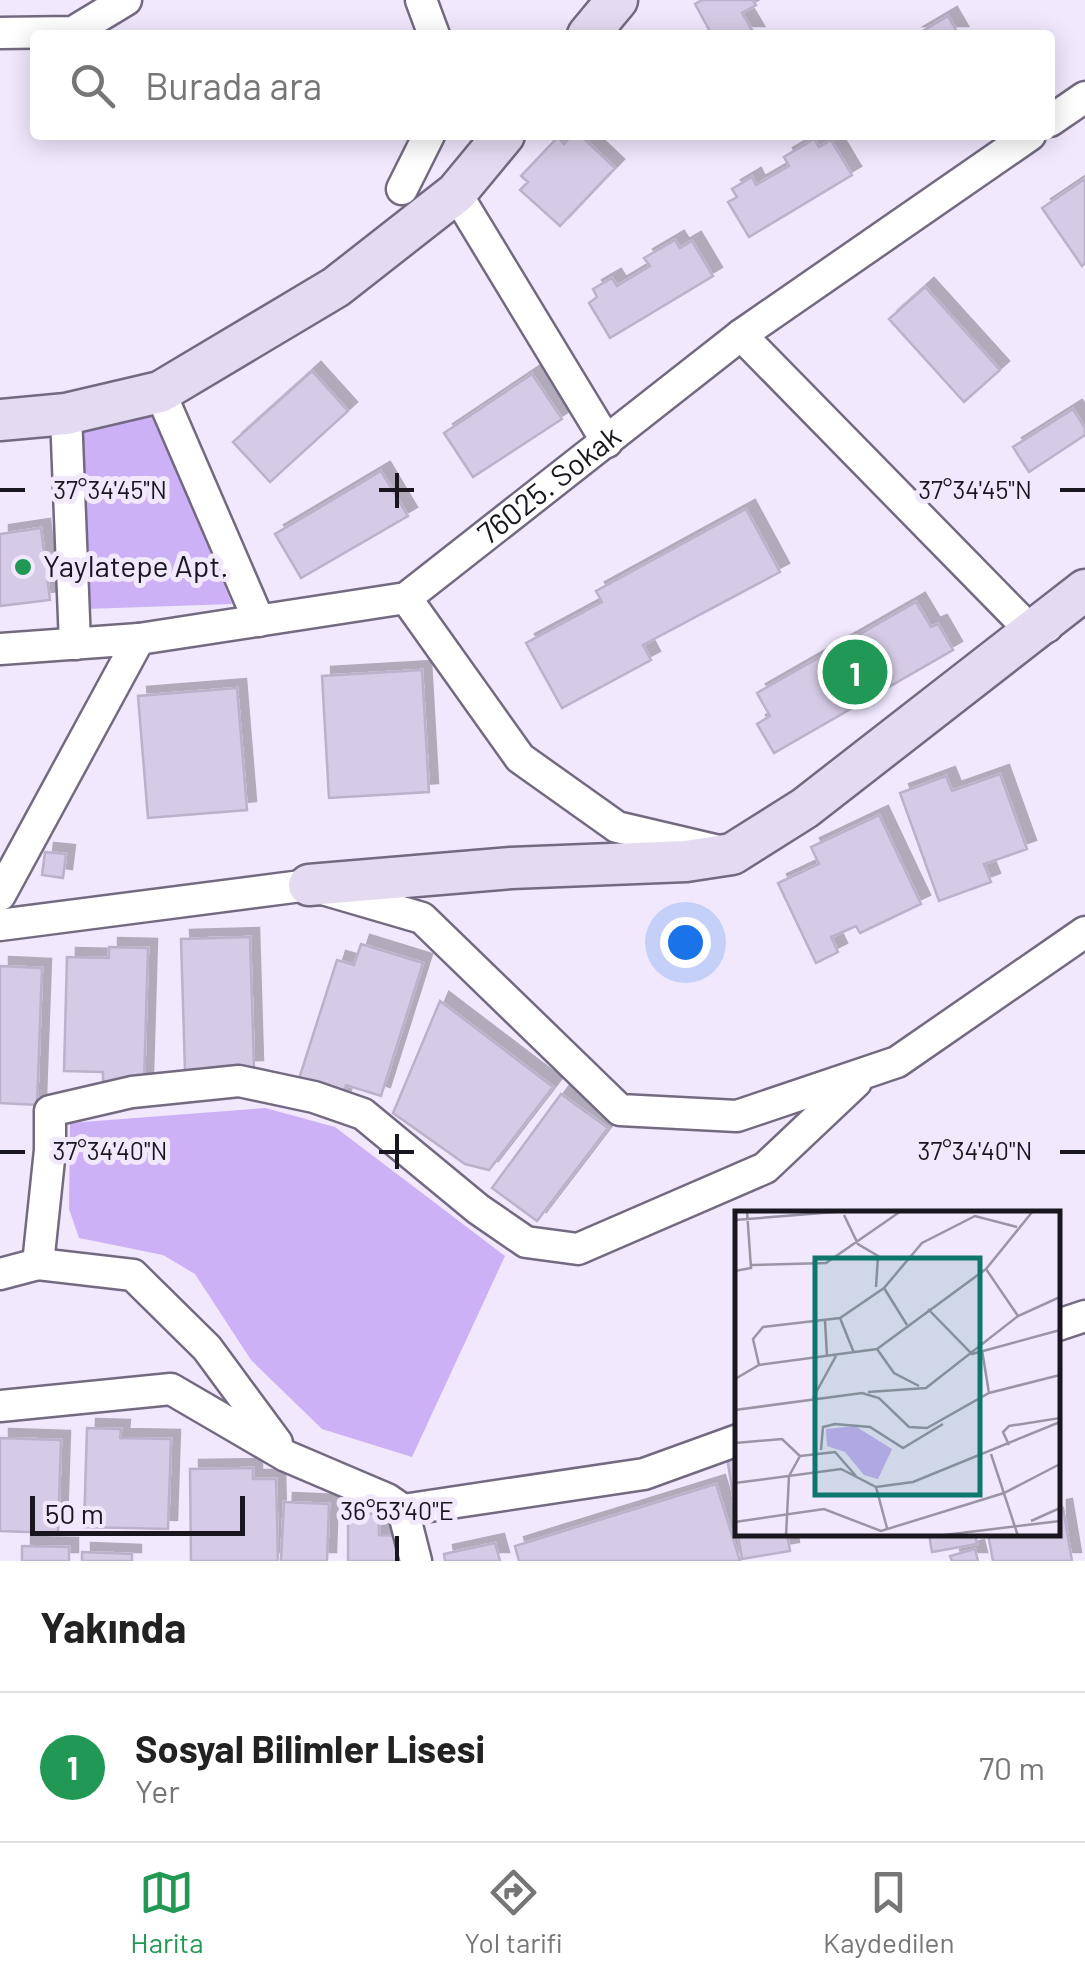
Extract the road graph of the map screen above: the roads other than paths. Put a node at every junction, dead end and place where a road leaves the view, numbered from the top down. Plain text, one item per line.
1 (126, 0) edge
2 (421, 0) edge
3 (617, 0) edge
4 (75, 30) edge
5 (432, 30) edge
6 (592, 30) edge
7 (0, 33) edge
8 (30, 33) edge
9 (1085, 97) edge
10 (1055, 118) edge
11 (426, 140) edge
12 (500, 140) edge
13 (1023, 140) edge
14 (402, 189) dead end
15 (456, 193) junction
16 (741, 335) junction
17 (160, 392) junction
18 (66, 414) junction
19 (0, 420) edge
20 (607, 442) junction
21 (1085, 590) edge
22 (406, 598) junction
23 (1085, 610) edge
24 (258, 621) junction
25 (1034, 633) junction
26 (139, 639) junction
27 (75, 644) junction
28 (0, 649) edge
29 (732, 854) junction
30 (310, 885) junction
31 (0, 894) edge
32 (0, 925) edge
33 (1085, 932) edge
34 (864, 1074) junction
35 (38, 1264) junction
36 (0, 1274) edge
37 (1085, 1316) edge
38 (1060, 1325) edge
39 (0, 1406) edge
40 (735, 1441) edge
41 (286, 1456) junction
42 (402, 1510) junction
43 (416, 1561) edge

1 - 4 street
2 - 5 street
3 - 6 street
7 - 8 street
9 - 10 street
11 - 14 street
12 - 15 street
13 - 16 street, 76025. Sokak
15 - 17 street
15 - 20 street
16 - 20 street, 76025. Sokak
16 - 25 street
17 - 18 street
17 - 24 street
18 - 19 street
18 - 27 street
20 - 22 street, 76025. Sokak
21 - 25 street
22 - 24 street, 76025. Sokak
22 - 29 street
23 - 25 street
24 - 26 street, 76025. Sokak
25 - 29 street
26 - 27 street, 76025. Sokak
26 - 31 street
27 - 28 street, 76025. Sokak
29 - 30 street
30 - 32 street
30 - 34 street
33 - 34 street
34 - 35 street
35 - 36 street
35 - 41 street
37 - 38 street
39 - 41 street
40 - 42 street
41 - 42 street
42 - 43 street

